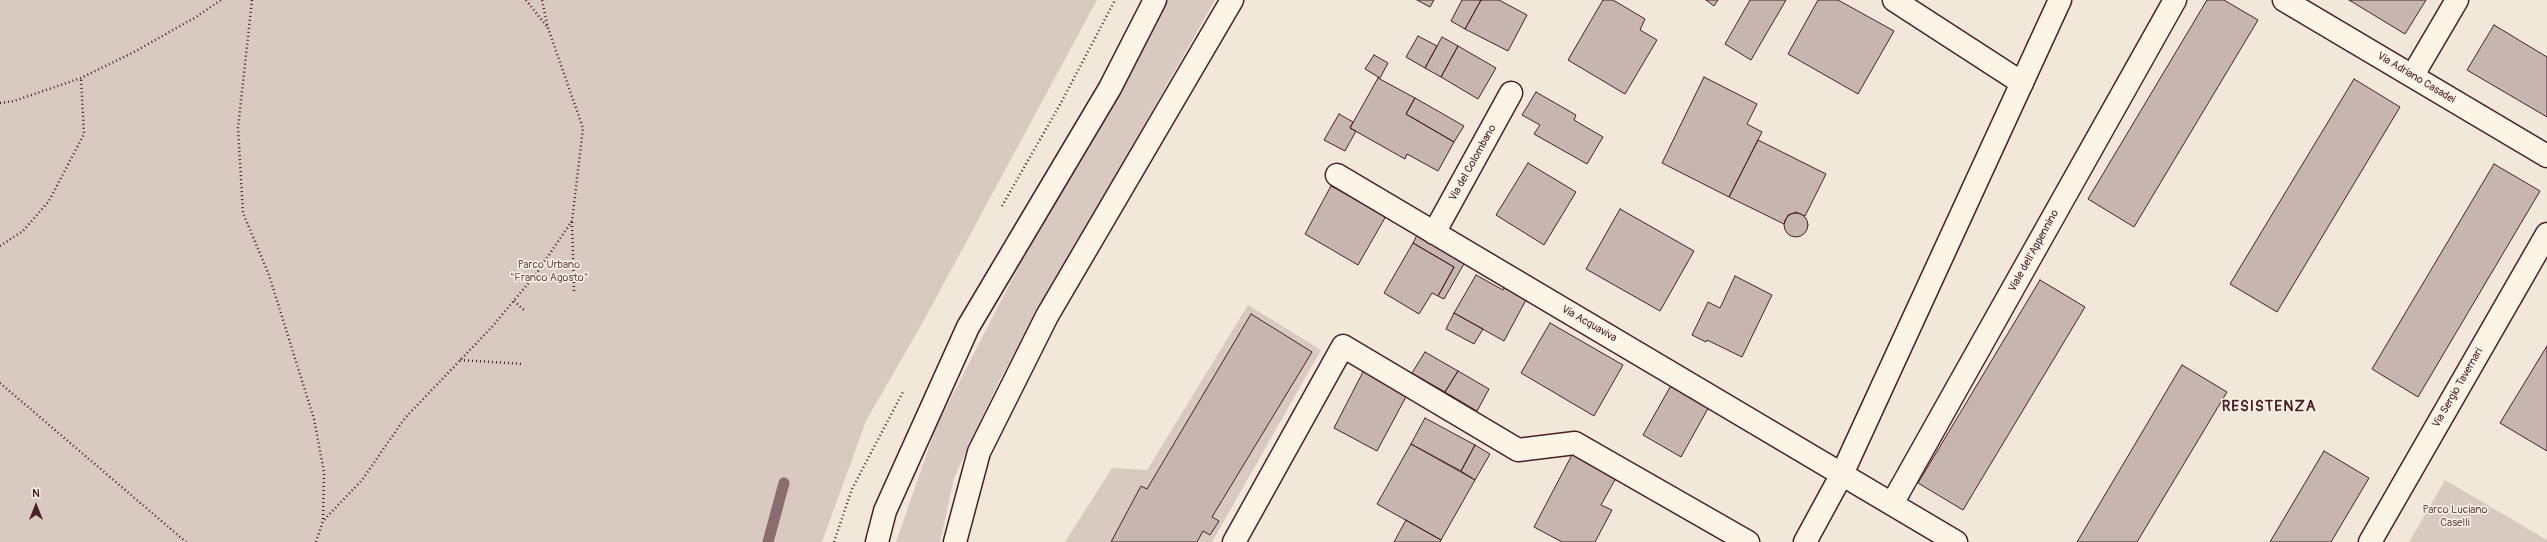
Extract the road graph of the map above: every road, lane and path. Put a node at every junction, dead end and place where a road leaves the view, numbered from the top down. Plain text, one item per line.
1 (221, 0) edge
2 (252, 0) edge
3 (526, 0) edge
4 (542, 0) edge
5 (1155, 0) edge
6 (1232, 0) edge
7 (1894, 0) edge
8 (2060, 0) edge
9 (2175, 0) edge
10 (2284, 0) edge
11 (2457, 0) edge
12 (548, 28) junction
13 (2413, 75) junction
14 (81, 78) junction
15 (2022, 83) junction
16 (1511, 93) dead end
17 (0, 103) edge
18 (2547, 156) edge
19 (1336, 175) dead end
20 (572, 221) junction
21 (1434, 233) junction
22 (2547, 234) edge
23 (0, 246) edge
24 (574, 292) dead end
25 (514, 301) junction
26 (524, 310) dead end
27 (460, 360) junction
28 (523, 364) dead end
29 (0, 383) edge
30 (1842, 474) junction
31 (1893, 502) junction
32 (323, 521) junction
33 (186, 542) edge
34 (316, 542) edge
35 (877, 542) edge
36 (955, 542) edge
37 (1234, 542) edge
38 (1748, 542) edge
39 (1805, 542) edge
40 (1956, 542) edge
41 (2370, 542) edge

1 - 14 path
2 - 32 path
3 - 12 path
4 - 12 path
5 - 35 street
6 - 36 street
7 - 15 street
8 - 15 street
9 - 31 street, Viale dell'Appennino
10 - 13 street, Via Adriano Casadei
11 - 13 street
12 - 20 path
13 - 18 street, Via Adriano Casadei
14 - 17 path
14 - 23 path
15 - 30 street
16 - 21 street, Via del Colombano
19 - 21 street, Via Acquaviva
20 - 24 path
20 - 25 path
21 - 30 street, Via Acquaviva
22 - 41 street, Via Sergio Tavernari
25 - 26 path
25 - 27 path
27 - 28 path
27 - 32 path
29 - 33 path
30 - 31 street, Via Acquaviva
30 - 39 street
31 - 40 street, Via Acquaviva
32 - 34 path
37 - 38 street

